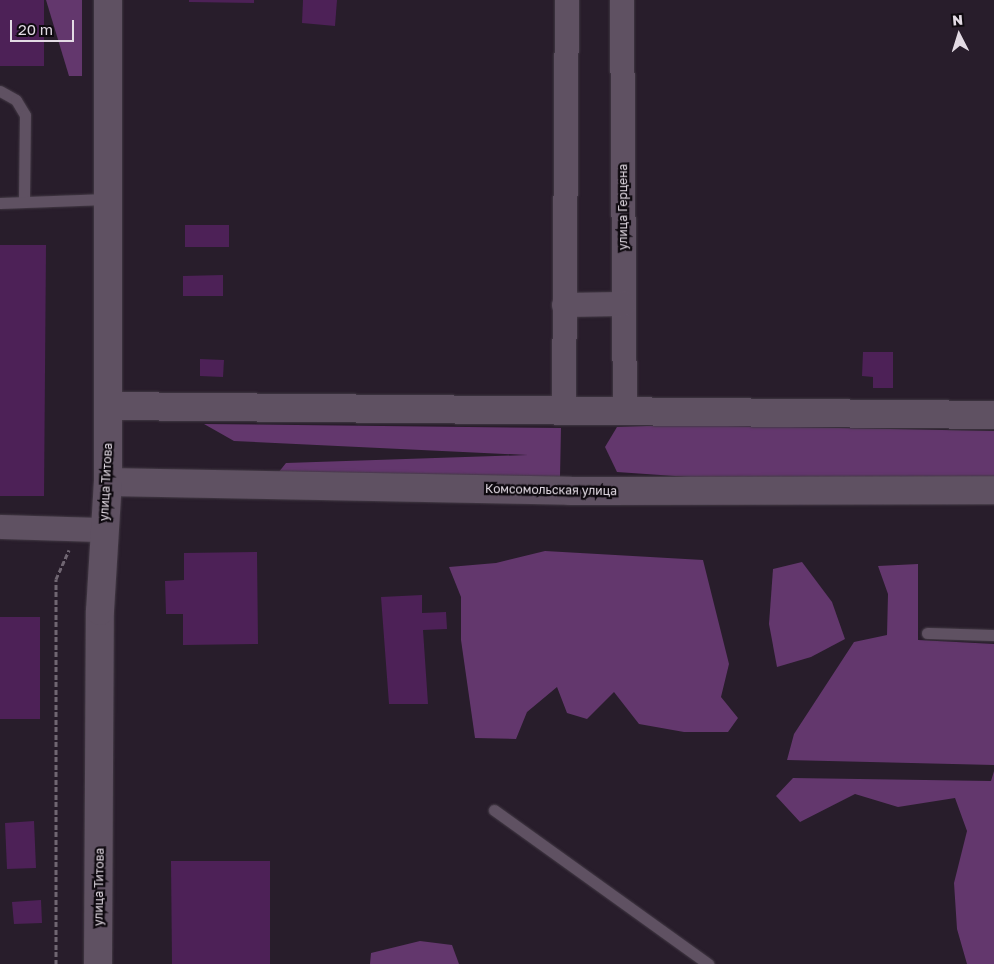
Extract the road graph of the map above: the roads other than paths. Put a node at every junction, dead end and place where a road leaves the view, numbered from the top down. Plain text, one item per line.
1 (108, 0) edge
2 (567, 0) edge
3 (622, 0) edge
4 (0, 91) edge
5 (106, 199) junction
6 (24, 202) junction
7 (0, 203) edge
8 (564, 304) junction
9 (623, 304) junction
10 (108, 406) junction
11 (564, 413) junction
12 (625, 413) junction
13 (994, 415) edge
14 (108, 482) junction
15 (994, 490) edge
16 (0, 527) edge
17 (104, 530) junction
18 (927, 633) dead end
19 (994, 635) edge
20 (494, 810) dead end
21 (98, 964) edge
22 (708, 964) edge

1 - 5 street, улица Титова
2 - 8 street
3 - 9 street, улица Герцена
4 - 6 lane
5 - 6 lane
5 - 10 street, улица Титова
6 - 7 lane
8 - 9 street
8 - 11 street
9 - 12 street, улица Герцена
10 - 11 street
10 - 14 street, улица Титова
11 - 12 street
12 - 13 street
14 - 15 street, Комсомольская улица
14 - 17 street, улица Титова
16 - 17 street
17 - 21 street, улица Титова
18 - 19 lane
20 - 22 lane

